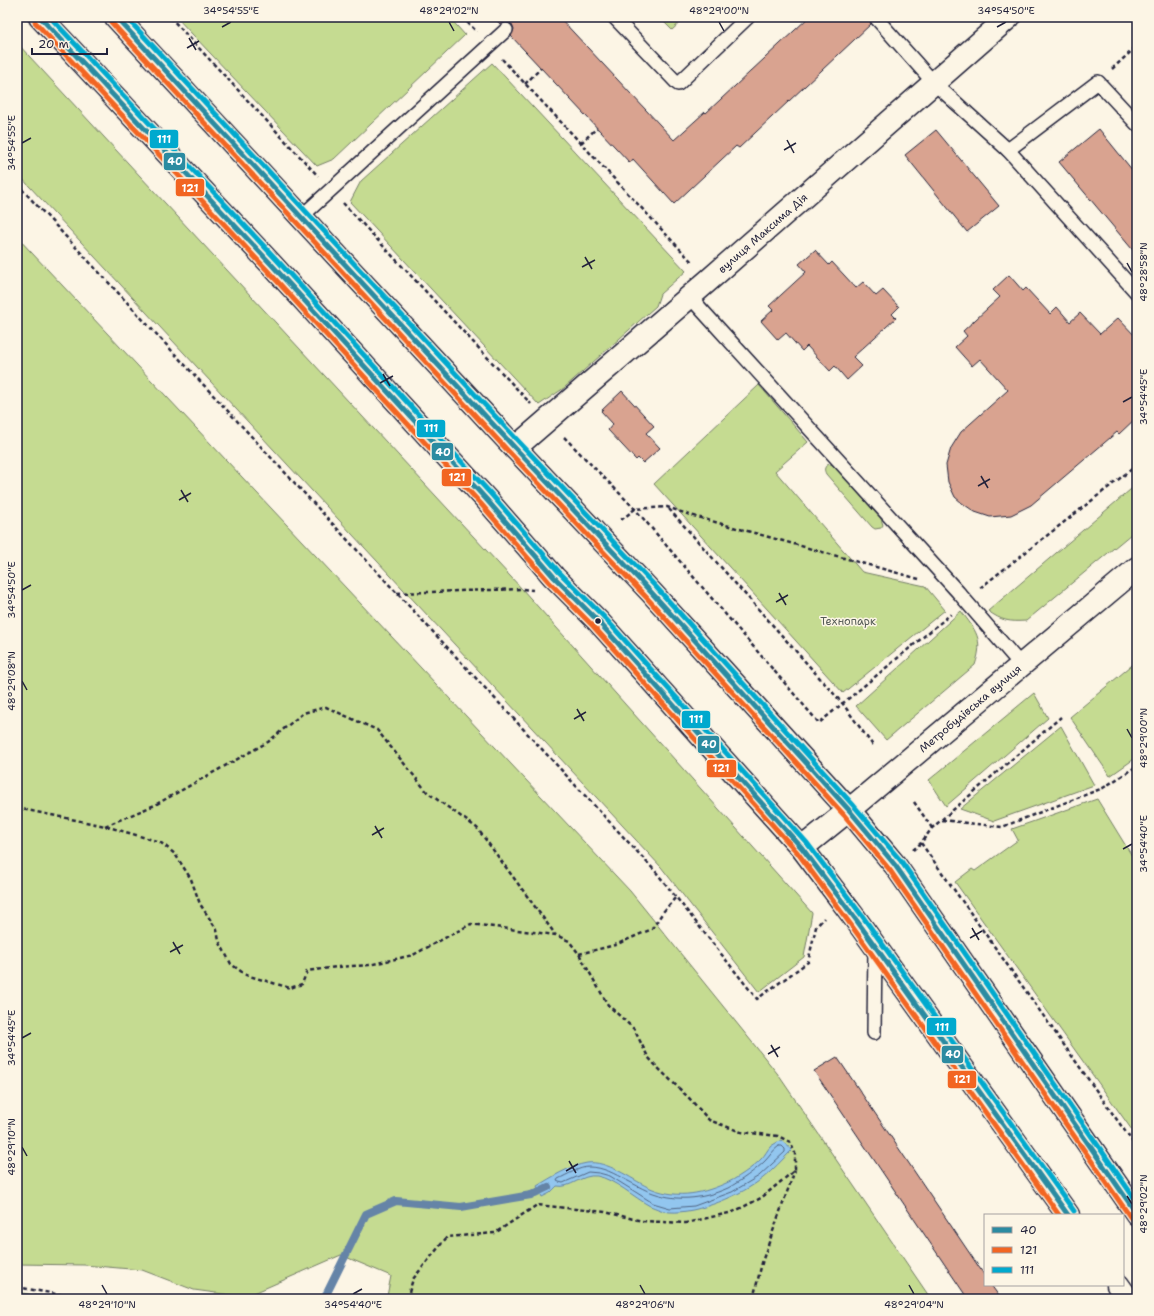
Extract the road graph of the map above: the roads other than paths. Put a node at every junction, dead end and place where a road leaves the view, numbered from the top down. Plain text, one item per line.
1 (40, 17) edge
2 (116, 17) edge
3 (614, 17) edge
4 (748, 17) edge
5 (1009, 17) edge
6 (877, 19) dead end
7 (506, 30) dead end
8 (934, 83) junction
9 (1137, 124) edge
10 (1008, 150) junction
11 (301, 217) junction
12 (1137, 293) edge
13 (690, 297) junction
14 (514, 448) junction
15 (1137, 568) edge
16 (1022, 665) junction
17 (849, 810) junction
18 (802, 848) junction
19 (875, 946) junction
20 (874, 1033) dead end
21 (1067, 1214) edge
22 (1137, 1214) edge
23 (1119, 1286) edge
24 (1128, 1299) edge

1 - 18 main road
2 - 11 main road
3 - 4 lane
5 - 8 main road, вулиця Максима Дія
6 - 8 lane
7 - 11 lane
8 - 10 lane
8 - 13 main road, вулиця Максима Дія
9 - 10 lane
10 - 12 lane
11 - 14 main road
13 - 14 main road, вулиця Максима Дія
13 - 16 lane
14 - 17 main road
15 - 16 main road, Метробудівська вулиця
16 - 17 main road, Метробудівська вулиця
17 - 18 main road, Метробудівська вулиця
17 - 22 main road
18 - 19 main road
19 - 20 lane
19 - 21 main road
23 - 24 main road

